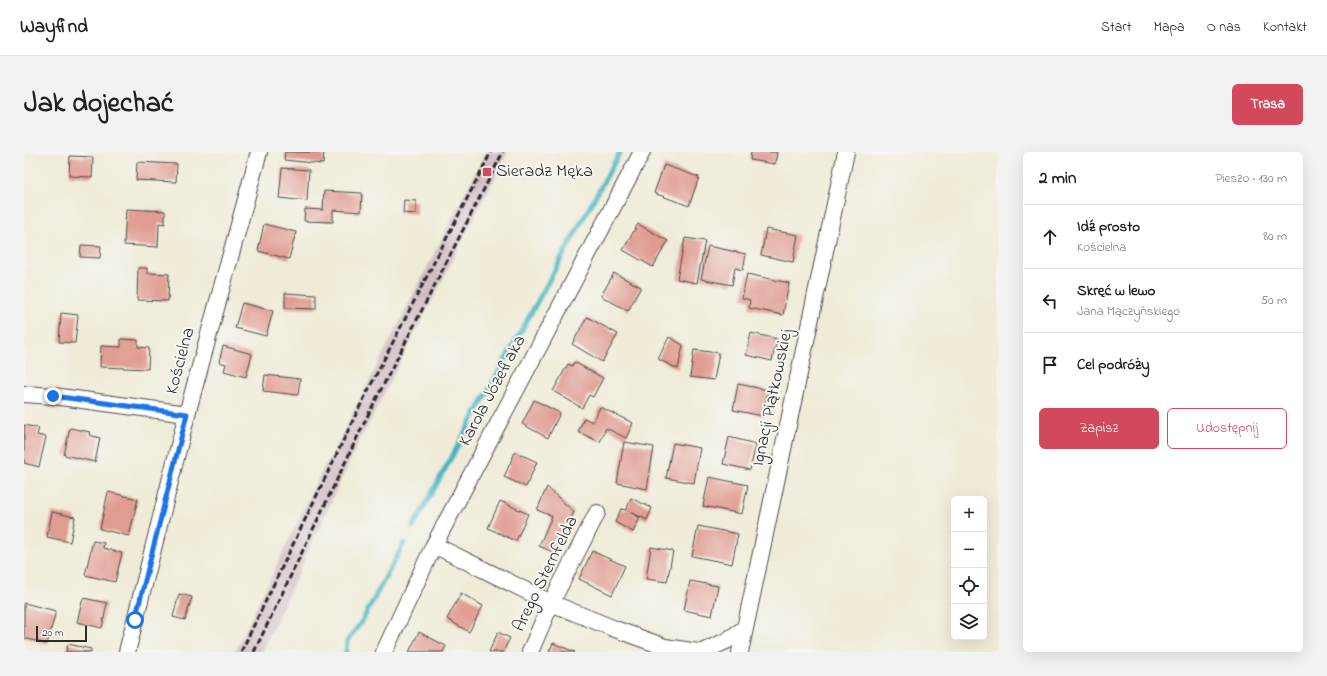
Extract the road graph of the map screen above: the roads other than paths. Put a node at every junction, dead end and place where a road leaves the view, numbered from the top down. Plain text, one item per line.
1 (259, 152) edge
2 (642, 152) edge
3 (846, 152) edge
4 (24, 394) edge
5 (187, 414) junction
6 (597, 513) dead end
7 (434, 545) junction
8 (551, 603) junction
9 (744, 629) junction
10 (127, 652) edge
11 (384, 652) edge
12 (530, 652) edge
13 (698, 652) edge
14 (702, 652) edge
15 (740, 652) edge

1 - 5 street, Kościelna
2 - 7 street, Karola Józefiaka
3 - 9 street, Ignacji Piątkowskiej
4 - 5 street
5 - 10 street, Kościelna
6 - 8 street, Arego Sternfelda
7 - 8 street
7 - 11 street, Karola Józefiaka
8 - 12 street, Arego Sternfelda
8 - 13 street
9 - 14 street
9 - 15 street, Ignacji Piątkowskiej

